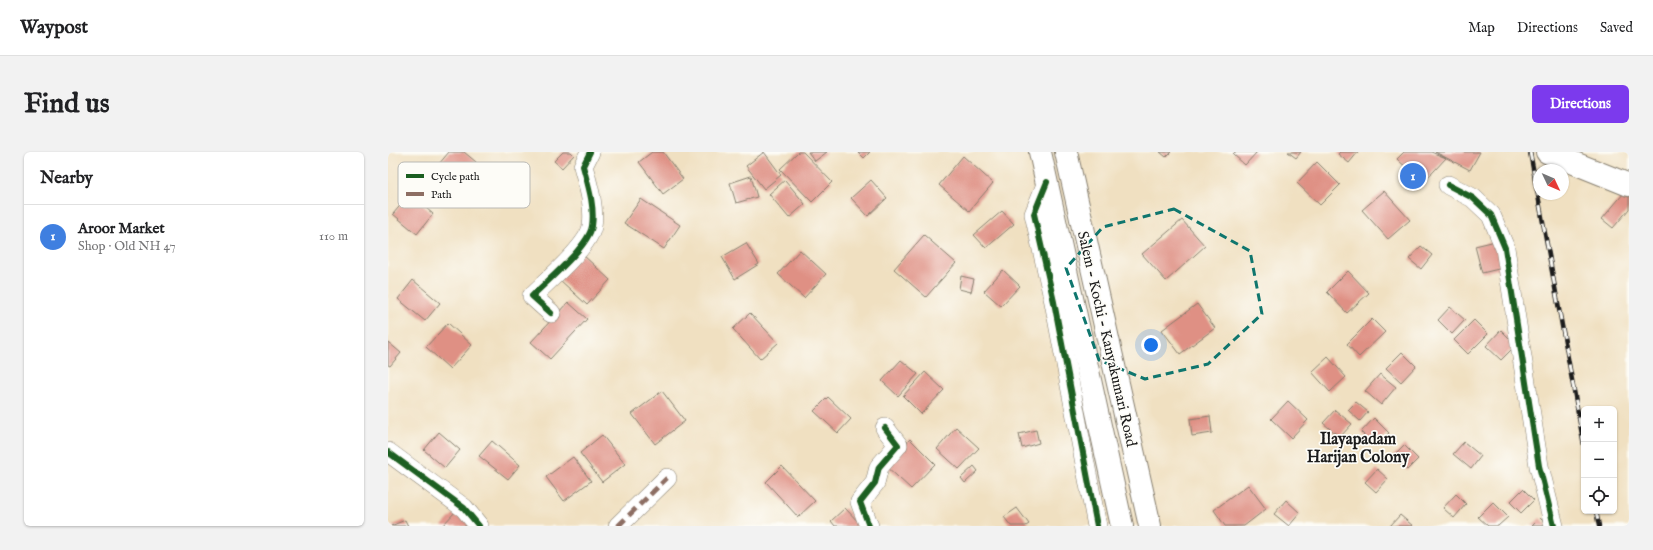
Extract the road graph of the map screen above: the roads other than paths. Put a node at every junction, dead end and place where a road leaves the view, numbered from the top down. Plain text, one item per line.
1 (590, 152) edge
2 (1040, 152) edge
3 (1066, 152) edge
4 (1552, 153) edge
5 (1047, 182) junction
6 (1448, 185) dead end
7 (1629, 185) edge
8 (551, 313) dead end
9 (885, 428) dead end
10 (388, 452) edge
11 (667, 478) dead end
12 (479, 526) edge
13 (618, 526) edge
14 (869, 526) edge
15 (1097, 526) edge
16 (1122, 526) edge
17 (1150, 526) edge
18 (1554, 526) edge

1 - 8 street
2 - 5 main road, Salem - Kochi - Kanyakumari Road
3 - 17 main road, Salem - Kochi - Kanyakumari Road
4 - 7 main road
5 - 15 street
5 - 16 main road, Salem - Kochi - Kanyakumari Road
6 - 18 street
9 - 14 street
10 - 12 street
11 - 13 street

